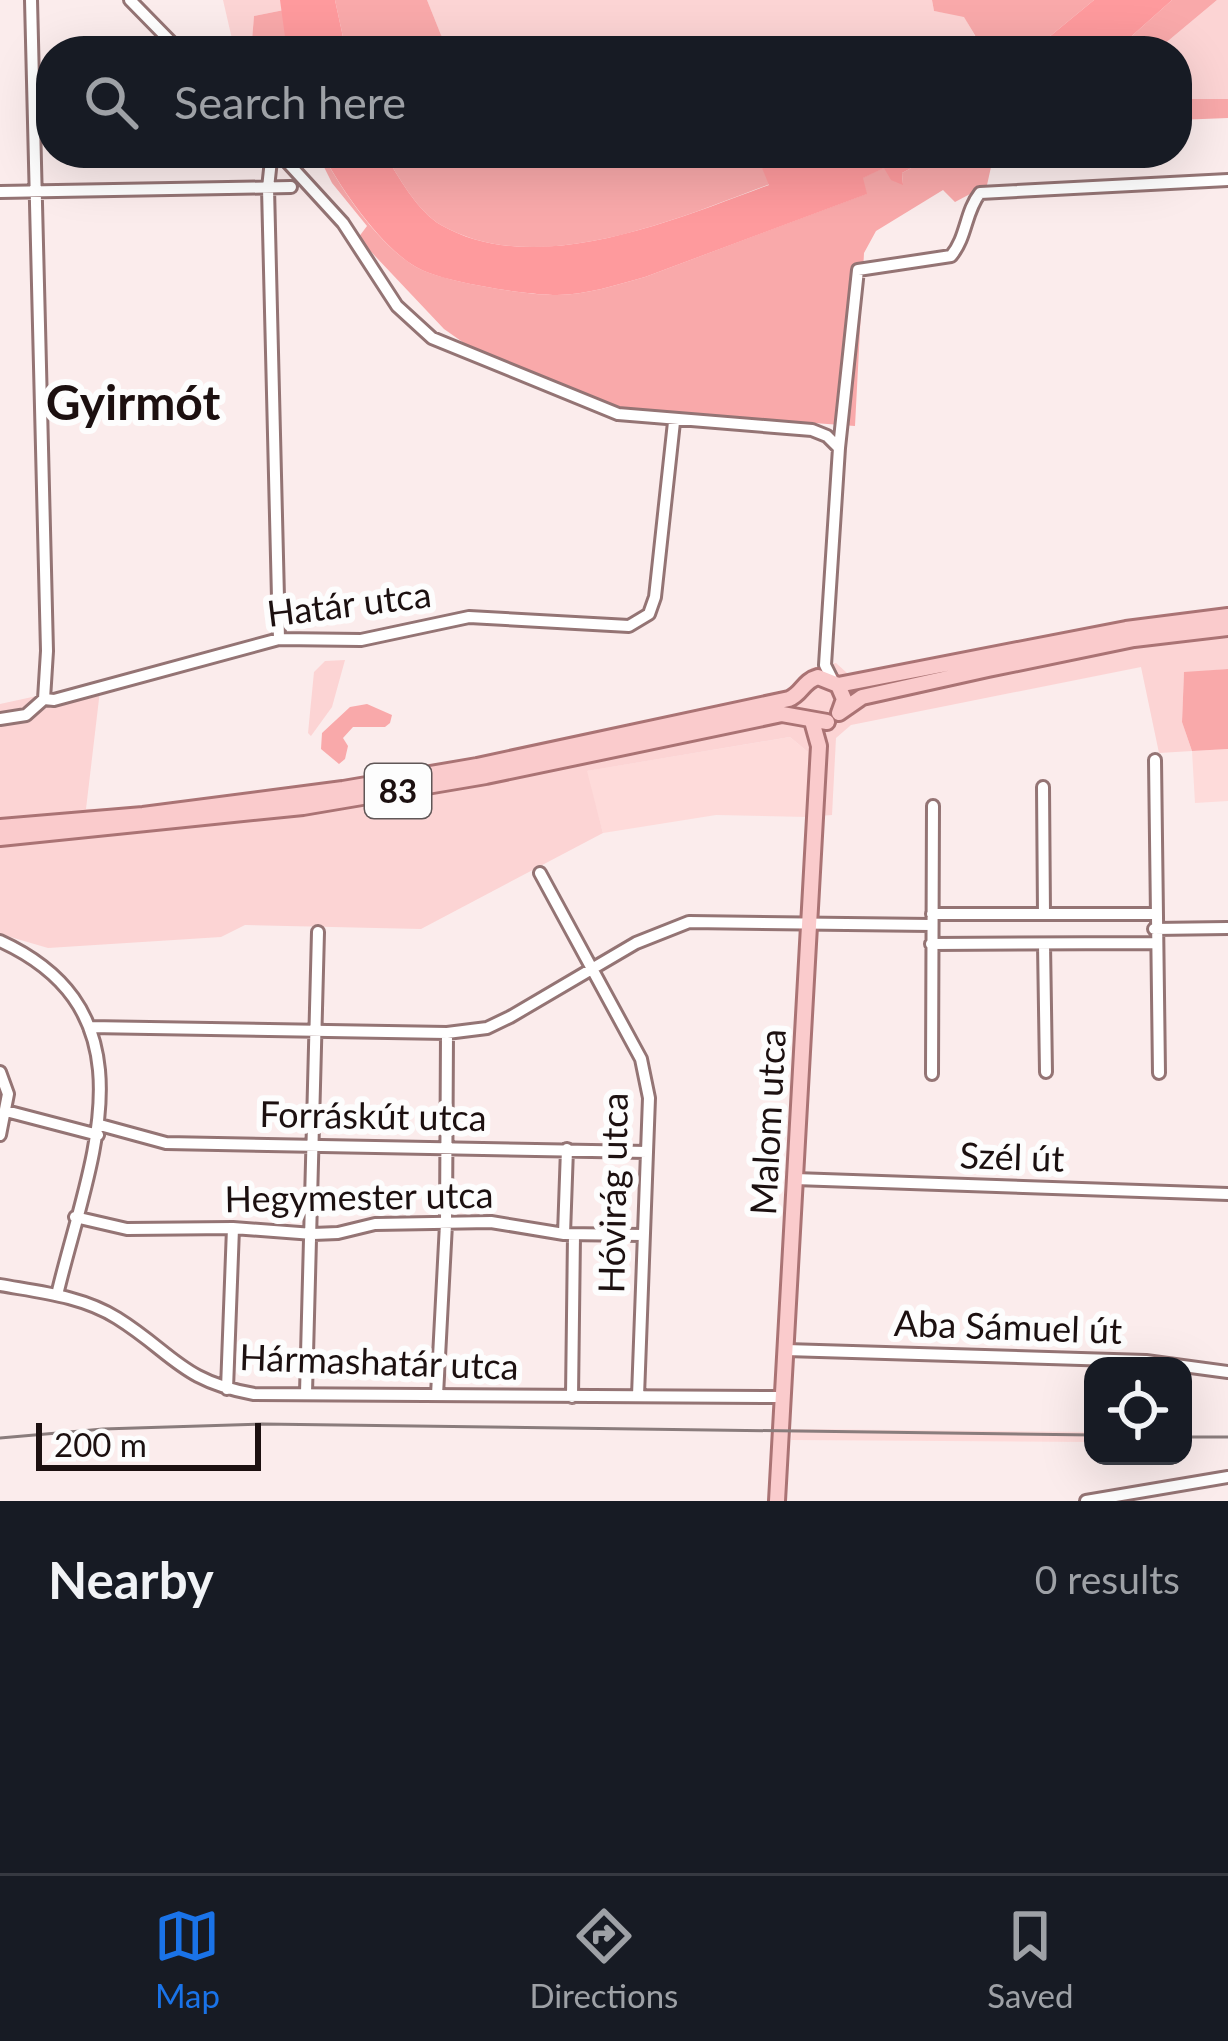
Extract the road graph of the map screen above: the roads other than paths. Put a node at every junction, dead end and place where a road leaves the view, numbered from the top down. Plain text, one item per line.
1 (31, 0) edge
2 (130, 0) edge
3 (165, 36) edge
4 (270, 168) edge
5 (291, 168) edge
6 (1228, 180) edge
7 (268, 188) junction
8 (291, 188) dead end
9 (0, 192) edge
10 (35, 192) junction
11 (674, 422) junction
12 (839, 448) junction
13 (1228, 616) edge
14 (1228, 628) edge
15 (279, 639) junction
16 (832, 676) junction
17 (798, 695) junction
18 (44, 699) junction
19 (821, 718) junction
20 (0, 719) edge
21 (1155, 760) dead end
22 (1043, 787) dead end
23 (933, 806) dead end
24 (0, 827) edge
25 (0, 838) edge
26 (539, 873) dead end
27 (1044, 914) junction
28 (1154, 914) junction
29 (931, 920) junction
30 (808, 925) junction
31 (1228, 928) edge
32 (1154, 929) junction
33 (318, 932) dead end
34 (0, 941) edge
35 (931, 944) junction
36 (1044, 944) junction
37 (1155, 944) junction
38 (592, 969) junction
39 (89, 1027) junction
40 (317, 1030) junction
41 (447, 1034) junction
42 (0, 1072) edge
43 (1046, 1072) dead end
44 (1159, 1073) dead end
45 (932, 1074) dead end
46 (6, 1111) junction
47 (99, 1130) junction
48 (0, 1135) edge
49 (313, 1146) junction
50 (446, 1148) junction
51 (566, 1149) junction
52 (647, 1152) junction
53 (795, 1179) junction
54 (1228, 1194) edge
55 (75, 1217) junction
56 (446, 1224) junction
57 (233, 1228) junction
58 (313, 1234) junction
59 (569, 1235) junction
60 (643, 1235) junction
61 (0, 1285) edge
62 (57, 1295) junction
63 (786, 1350) junction
64 (1228, 1372) edge
65 (227, 1389) junction
66 (306, 1393) junction
67 (437, 1395) junction
68 (638, 1396) junction
69 (572, 1397) junction
70 (784, 1397) junction
71 (1228, 1477) edge
72 (777, 1501) edge
73 (1086, 1501) edge

1 - 10 street
2 - 3 street
4 - 7 street
5 - 11 street
6 - 12 street
7 - 8 street
7 - 10 street
7 - 15 street
9 - 10 street
10 - 18 street
11 - 12 street
11 - 15 street, Határ utca
12 - 16 street
13 - 16 main road
14 - 19 main road, 83
15 - 18 street, Határ utca
16 - 17 main road
16 - 19 main road
17 - 19 main road
17 - 24 main road, 83
18 - 20 street, Határ utca
19 - 25 main road, 83
19 - 30 main road, Malom utca
21 - 28 street
22 - 27 street
23 - 29 street
26 - 38 street, Hóvirág utca
27 - 28 street
27 - 29 street
28 - 32 street
29 - 30 street
29 - 35 street
30 - 38 street
30 - 53 main road, Malom utca
31 - 32 street
32 - 37 street
33 - 40 street
34 - 39 street
35 - 36 street
35 - 45 street
36 - 37 street
36 - 43 street
37 - 44 street
38 - 41 street
38 - 52 street, Hóvirág utca
39 - 40 street
39 - 47 street
40 - 41 street
40 - 49 street
41 - 50 street
42 - 46 street
46 - 47 street, Forráskút utca
46 - 48 street
47 - 49 street, Forráskút utca
47 - 55 street
49 - 50 street, Forráskút utca
49 - 58 street
50 - 51 street, Forráskút utca
50 - 56 street
51 - 52 street, Forráskút utca
51 - 59 street
52 - 60 street, Hóvirág utca
53 - 54 street, Szél út
53 - 63 main road, Malom utca
55 - 57 street, Hegymester utca
55 - 62 street
56 - 58 street, Hegymester utca
56 - 59 street, Hegymester utca
56 - 67 street
57 - 58 street, Hegymester utca
57 - 65 street
58 - 66 street
59 - 60 street, Hegymester utca
59 - 69 street
60 - 68 street, Hóvirág utca
61 - 62 street, Hármashatár utca
62 - 65 street, Hármashatár utca
63 - 64 street, Aba Sámuel út
63 - 70 main road, Malom utca
65 - 66 street, Hármashatár utca
66 - 67 street, Hármashatár utca
67 - 69 street, Hármashatár utca
68 - 69 street, Hármashatár utca
68 - 70 street, Hármashatár utca
70 - 72 main road, Malom utca
71 - 73 street

